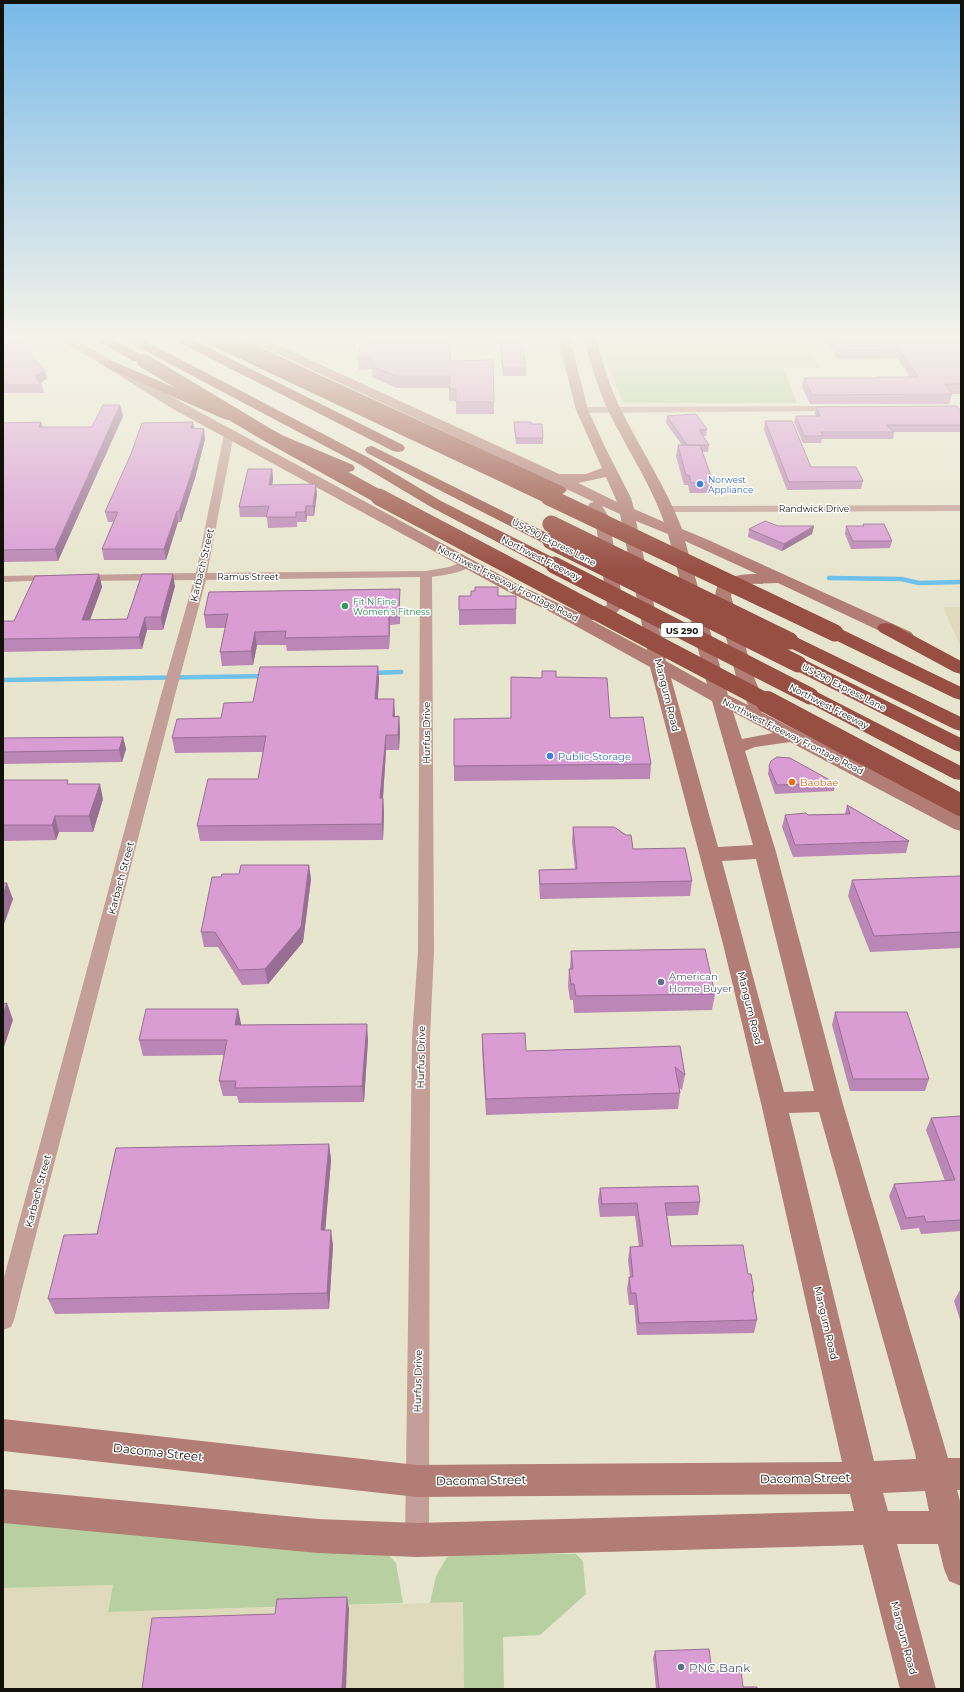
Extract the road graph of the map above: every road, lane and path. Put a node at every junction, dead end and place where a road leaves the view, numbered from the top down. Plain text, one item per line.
1 (192, 414) edge
2 (225, 414) edge
3 (233, 414) edge
4 (275, 414) edge
5 (312, 414) edge
6 (331, 414) edge
7 (354, 414) edge
8 (372, 414) edge
9 (401, 414) edge
10 (411, 414) edge
11 (584, 414) edge
12 (617, 414) edge
13 (229, 434) junction
14 (408, 451) dead end
15 (440, 469) dead end
16 (610, 470) junction
17 (558, 484) junction
18 (587, 494) junction
19 (436, 504) junction
20 (961, 508) edge
21 (668, 509) junction
22 (627, 512) junction
23 (546, 527) junction
24 (675, 532) junction
25 (468, 563) junction
26 (426, 574) junction
27 (201, 576) junction
28 (3, 579) edge
29 (778, 579) junction
30 (553, 606) junction
31 (886, 628) junction
32 (961, 662) edge
33 (658, 664) junction
34 (961, 668) edge
35 (961, 682) edge
36 (961, 694) edge
37 (720, 698) junction
38 (772, 724) junction
39 (961, 725) edge
40 (795, 736) junction
41 (961, 746) edge
42 (735, 748) junction
43 (961, 774) edge
44 (961, 805) edge
45 (961, 824) edge
46 (765, 852) junction
47 (710, 854) junction
48 (829, 1101) junction
49 (774, 1103) junction
50 (3, 1320) edge
51 (3, 1435) edge
52 (949, 1475) edge
53 (862, 1477) junction
54 (417, 1481) junction
55 (3, 1506) edge
56 (875, 1527) junction
57 (955, 1527) edge
58 (417, 1540) junction
59 (961, 1569) edge
60 (918, 1689) edge

1 - 13 main road, Northwest Freeway Frontage Road
2 - 19 highway
3 - 44 highway, bridge
4 - 19 highway, Northwest Freeway / US 290
5 - 23 highway, US 290 Express Lane
6 - 15 highway
7 - 14 highway
8 - 36 highway, bridge
9 - 17 highway
10 - 17 main road
11 - 16 main road, Mangum Road
12 - 21 main road
13 - 25 main road, Northwest Freeway Frontage Road
13 - 27 street, Karbach Street
16 - 17 main road
16 - 22 main road, Mangum Road
17 - 18 main road
17 - 35 highway
18 - 22 main road
18 - 30 main road
19 - 43 highway, Northwest Freeway / US 290, bridge
20 - 21 street, Randwick Drive
21 - 24 main road
22 - 24 main road
22 - 33 main road, Mangum Road
23 - 39 highway, bridge
23 - 41 highway, US 290 Express Lane, bridge
24 - 29 main road
24 - 37 main road
25 - 26 street, Ramus Street
25 - 30 main road, Northwest Freeway Frontage Road
26 - 27 street, Ramus Street
26 - 54 street, Hurfus Drive
27 - 28 street, Ramus Street
27 - 50 street, Karbach Street
29 - 31 main road
29 - 38 main road
30 - 33 main road, Northwest Freeway Frontage Road
31 - 32 main road
31 - 34 highway
33 - 37 main road, Northwest Freeway Frontage Road
33 - 47 main road, Mangum Road
37 - 38 main road, Northwest Freeway Frontage Road
37 - 42 main road
38 - 40 main road, Northwest Freeway Frontage Road
40 - 42 main road
40 - 45 main road, Northwest Freeway Frontage Road
42 - 46 main road
46 - 47 main road
46 - 48 main road
47 - 49 main road, Mangum Road
48 - 49 main road
48 - 52 main road
49 - 53 main road, Mangum Road
51 - 54 main road, Dacoma Street
52 - 53 main road, Dacoma Street
52 - 57 main road
53 - 54 main road, Dacoma Street
53 - 56 main road, Mangum Road
54 - 58 street, Hurfus Drive
55 - 58 main road
56 - 57 main road
56 - 58 main road
56 - 60 main road, Mangum Road
57 - 59 main road

